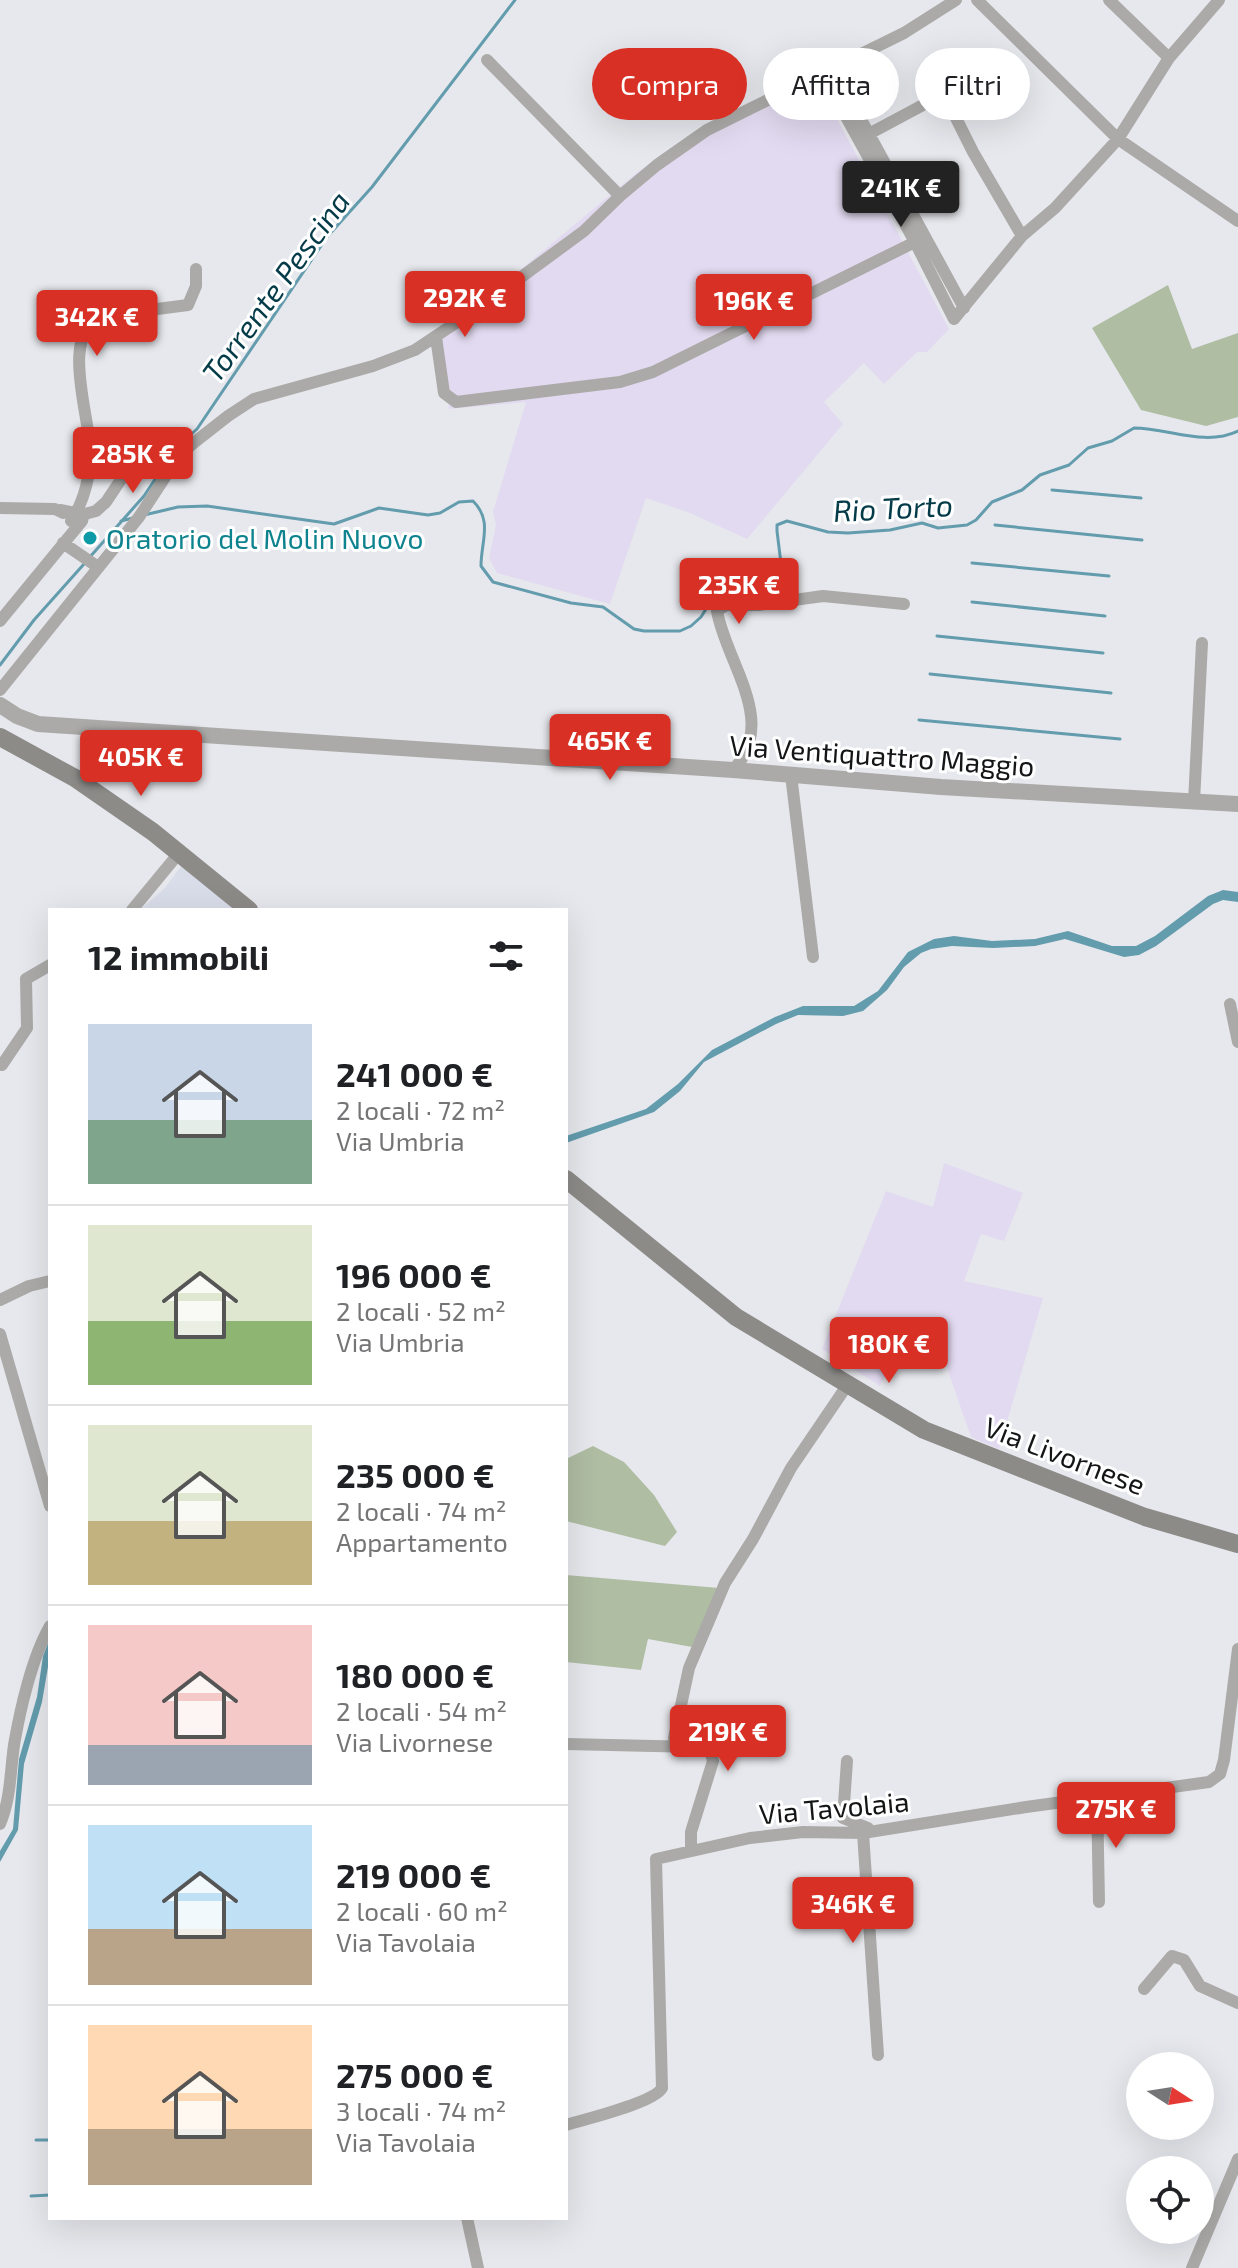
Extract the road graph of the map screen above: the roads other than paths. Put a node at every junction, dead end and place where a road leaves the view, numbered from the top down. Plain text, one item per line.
1 (956, 0) edge
2 (977, 0) edge
3 (1109, 0) edge
4 (1219, 0) edge
5 (874, 48) edge
6 (1169, 58) junction
7 (487, 60) dead end
8 (763, 103) edge
9 (855, 120) edge
10 (864, 136) junction
11 (1118, 139) junction
12 (620, 196) junction
13 (1238, 221) edge
14 (1022, 236) junction
15 (915, 242) junction
16 (196, 269) dead end
17 (964, 308) junction
18 (436, 337) junction
19 (152, 433) dead end
20 (0, 508) edge
21 (77, 519) junction
22 (63, 543) junction
23 (96, 566) junction
24 (904, 604) dead end
25 (0, 621) edge
26 (1202, 643) dead end
27 (0, 690) edge
28 (0, 705) edge
29 (0, 737) edge
30 (733, 770) junction
31 (791, 775) junction
32 (1194, 802) junction
33 (1238, 804) edge
34 (179, 853) junction
35 (134, 908) edge
36 (247, 908) edge
37 (813, 957) dead end
38 (48, 966) edge
39 (1230, 1004) dead end
40 (1238, 1042) edge
41 (2, 1065) edge
42 (568, 1181) edge
43 (48, 1281) edge
44 (0, 1300) edge
45 (0, 1334) edge
46 (848, 1384) junction
47 (48, 1499) edge
48 (1238, 1544) edge
49 (48, 1630) edge
50 (1238, 1649) edge
51 (568, 1744) edge
52 (681, 1747) junction
53 (847, 1761) dead end
54 (1097, 1798) junction
55 (0, 1824) edge
56 (881, 1830) junction
57 (863, 1833) junction
58 (691, 1851) junction
59 (1099, 1902) dead end
60 (1144, 1989) dead end
61 (1238, 2003) edge
62 (878, 2055) dead end
63 (568, 2124) edge
64 (1238, 2159) edge
65 (467, 2220) edge
66 (478, 2268) edge
67 (1192, 2268) edge

1 - 5 street
2 - 11 street
3 - 6 street
4 - 6 street
6 - 11 street
7 - 12 street
8 - 12 street
9 - 10 street
10 - 14 street
10 - 15 street
10 - 17 street
11 - 13 street
11 - 14 street
12 - 18 street
14 - 17 street
15 - 17 street
15 - 18 street
16 - 21 street
18 - 23 street
19 - 21 street
20 - 21 street
21 - 22 street
22 - 23 street
22 - 25 street
23 - 27 street
24 - 30 street
26 - 32 street
28 - 30 street, Via Ventiquattro Maggio
29 - 34 main road
30 - 31 street, Via Ventiquattro Maggio
31 - 32 street, Via Ventiquattro Maggio
31 - 37 street
32 - 33 street, Via Ventiquattro Maggio
34 - 35 street
34 - 36 main road
38 - 41 street
39 - 40 street
42 - 46 main road, Via Livornese
43 - 44 street
45 - 47 street
46 - 48 main road, Via Livornese
46 - 52 street
49 - 55 street
50 - 54 street, Via Tavolaia
51 - 52 street
52 - 58 street
53 - 56 street
54 - 56 street, Via Tavolaia
54 - 59 street
56 - 57 street, Via Tavolaia
57 - 58 street, Via Tavolaia
57 - 62 street
58 - 63 street, Via Tavolaia
60 - 61 street
64 - 67 street
65 - 66 street

